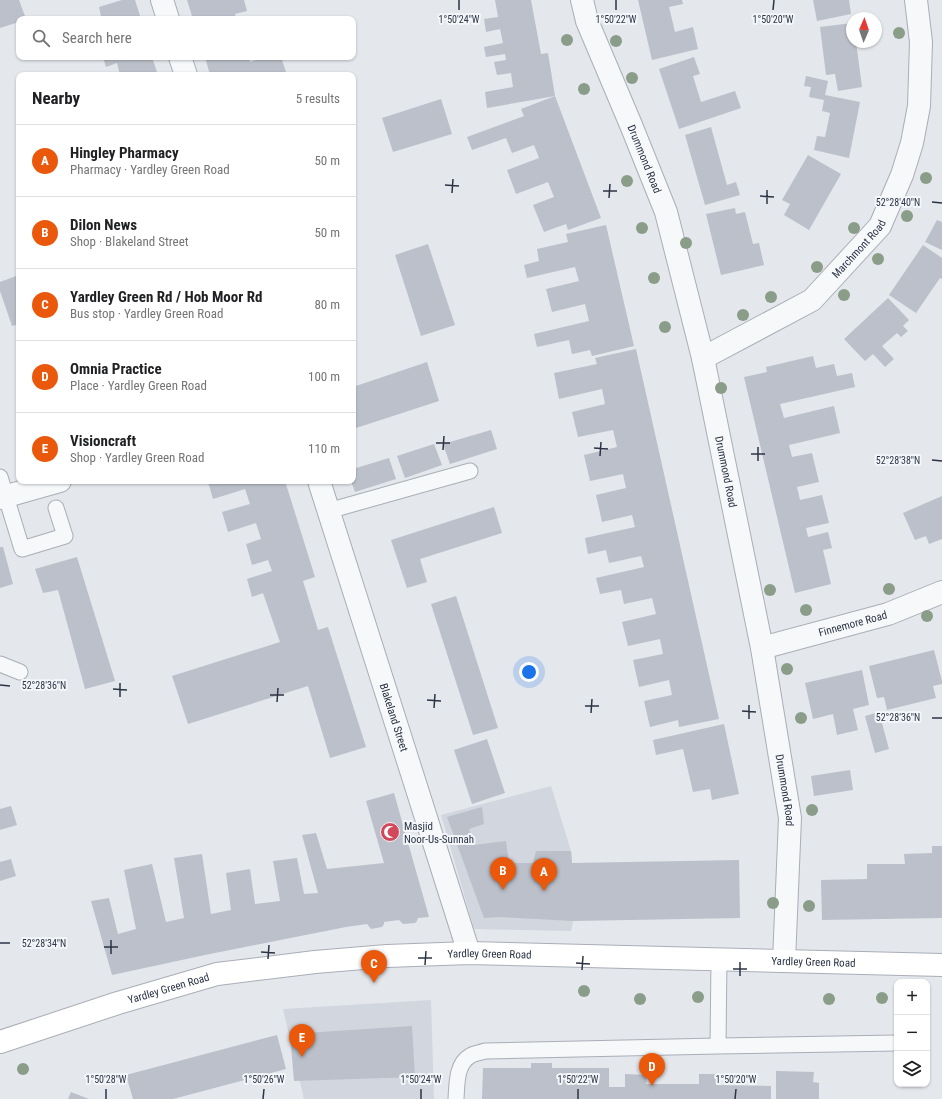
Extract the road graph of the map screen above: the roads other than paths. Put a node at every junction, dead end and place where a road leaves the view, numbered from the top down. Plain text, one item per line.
1 (162, 0) edge
2 (582, 0) edge
3 (916, 0) edge
4 (167, 16) edge
5 (181, 60) edge
6 (185, 72) edge
7 (703, 358) junction
8 (470, 471) dead end
9 (41, 484) edge
10 (320, 484) edge
11 (2, 490) edge
12 (56, 508) dead end
13 (328, 511) junction
14 (942, 592) edge
15 (762, 648) junction
16 (0, 664) edge
17 (20, 672) dead end
18 (469, 954) junction
19 (719, 959) junction
20 (784, 961) junction
21 (942, 964) edge
22 (0, 1042) edge
23 (894, 1043) edge
24 (718, 1046) junction
25 (456, 1099) edge

1 - 4 street
2 - 7 street, Drummond Road
3 - 7 street, Marchmont Road
5 - 6 street
7 - 15 street, Drummond Road
8 - 13 lane
9 - 11 street
10 - 13 street, Blakeland Street
11 - 12 lane
13 - 18 street, Blakeland Street
14 - 15 street, Finnemore Road
15 - 20 street, Drummond Road
16 - 17 lane
18 - 19 street, Yardley Green Road
18 - 22 street, Yardley Green Road
19 - 20 street, Yardley Green Road
19 - 24 lane
20 - 21 street, Yardley Green Road
23 - 24 lane
24 - 25 lane

